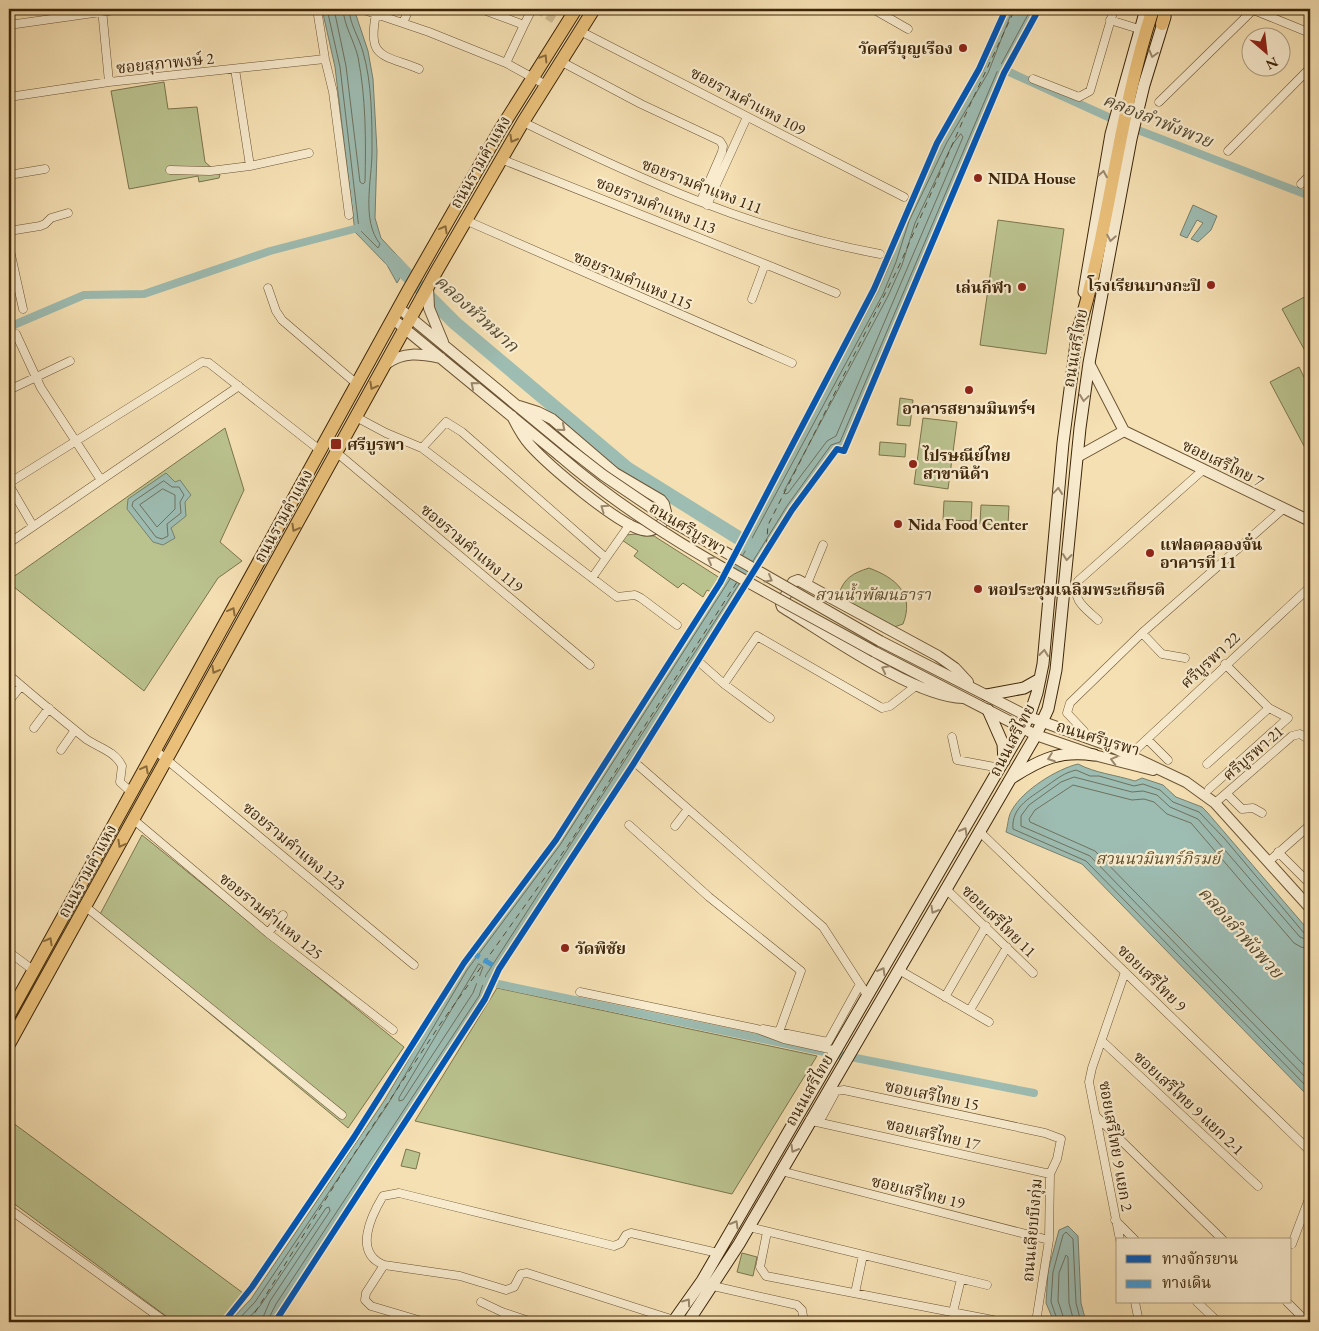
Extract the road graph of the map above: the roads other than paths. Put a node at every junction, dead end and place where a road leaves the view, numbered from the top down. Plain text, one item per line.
1 (122, 9) edge
2 (318, 9) edge
3 (361, 9) edge
4 (409, 9) edge
5 (481, 9) edge
6 (532, 9) edge
7 (576, 9) edge
8 (594, 9) edge
9 (872, 9) edge
10 (1114, 9) edge
11 (1146, 9) edge
12 (1153, 9) edge
13 (1168, 9) edge
14 (1253, 9) edge
15 (92, 11) edge
16 (102, 11) edge
17 (80, 12) edge
18 (376, 14) junction
19 (1110, 20) junction
20 (403, 23) junction
21 (9, 24) edge
22 (1162, 24) joint
23 (524, 25) junction
24 (1140, 29) junction
25 (908, 30) dead end
26 (580, 31) junction
27 (1310, 34) edge
28 (324, 59) junction
29 (560, 61) junction
30 (506, 63) junction
31 (1310, 68) edge
32 (235, 69) junction
33 (419, 69) dead end
34 (532, 78) junction
35 (1033, 79) dead end
36 (110, 82) junction
37 (546, 85) junction
38 (9, 97) edge
39 (1159, 102) dead end
40 (747, 117) junction
41 (523, 122) junction
42 (1228, 151) dead end
43 (309, 153) dead end
44 (501, 159) junction
45 (250, 166) junction
46 (45, 169) dead end
47 (170, 170) dead end
48 (1310, 174) edge
49 (9, 175) edge
50 (1301, 184) dead end
51 (904, 197) dead end
52 (704, 201) junction
53 (68, 213) dead end
54 (349, 215) dead end
55 (465, 220) junction
56 (9, 231) edge
57 (9, 246) edge
58 (880, 254) dead end
59 (765, 264) junction
60 (428, 286) junction
61 (268, 288) dead end
62 (836, 293) dead end
63 (752, 299) dead end
64 (399, 308) junction
65 (23, 309) dead end
66 (393, 319) junction
67 (408, 322) junction
68 (16, 334) dead end
69 (1077, 335) junction
70 (447, 348) junction
71 (442, 358) junction
72 (70, 361) dead end
73 (792, 363) dead end
74 (1089, 363) junction
75 (384, 366) junction
76 (36, 377) junction
77 (358, 385) junction
78 (239, 386) junction
79 (9, 390) edge
80 (519, 406) junction
81 (512, 416) junction
82 (356, 417) junction
83 (1124, 430) junction
84 (75, 441) junction
85 (422, 448) junction
86 (321, 451) junction
87 (336, 452) junction
88 (1077, 457) junction
89 (1203, 470) junction
90 (101, 480) junction
91 (9, 484) edge
92 (1283, 509) junction
93 (1310, 522) edge
94 (630, 524) junction
95 (33, 526) junction
96 (9, 543) edge
97 (823, 545) dead end
98 (606, 558) junction
99 (592, 578) junction
100 (807, 584) junction
101 (1310, 587) edge
102 (1098, 620) dead end
103 (677, 626) dead end
104 (1142, 633) junction
105 (1185, 658) dead end
106 (698, 661) dead end
107 (1225, 664) junction
108 (590, 665) dead end
109 (9, 675) edge
110 (1040, 679) junction
111 (724, 684) junction
112 (917, 685) junction
113 (21, 686) junction
114 (972, 686) junction
115 (987, 695) junction
116 (963, 698) junction
117 (9, 701) edge
118 (49, 708) junction
119 (1269, 708) junction
120 (988, 710) junction
121 (1028, 717) junction
122 (770, 718) dead end
123 (1042, 723) junction
124 (34, 728) dead end
125 (1023, 728) junction
126 (75, 730) junction
127 (1084, 731) dead end
128 (1036, 734) junction
129 (952, 737) dead end
130 (1147, 739) junction
131 (1310, 740) edge
132 (61, 750) dead end
133 (155, 750) junction
134 (1094, 755) junction
135 (1130, 755) junction
136 (168, 759) junction
137 (1168, 760) dead end
138 (1207, 764) dead end
139 (1002, 765) junction
140 (639, 766) dead end
141 (1169, 774) junction
142 (1011, 778) junction
143 (1209, 789) dead end
144 (132, 793) junction
145 (1227, 794) junction
146 (1215, 803) junction
147 (688, 809) junction
148 (1262, 814) dead end
149 (134, 820) junction
150 (629, 825) dead end
151 (1310, 825) edge
152 (675, 826) dead end
153 (980, 832) junction
154 (1278, 852) junction
155 (1268, 862) junction
156 (1306, 880) dead end
157 (946, 889) junction
158 (86, 907) junction
159 (1310, 908) edge
160 (283, 915) dead end
161 (986, 926) junction
162 (268, 933) junction
163 (1007, 947) junction
164 (9, 952) edge
165 (414, 965) dead end
166 (34, 970) junction
167 (899, 970) junction
168 (1125, 972) junction
169 (1032, 973) dead end
170 (860, 984) junction
171 (580, 992) dead end
172 (868, 995) junction
173 (945, 997) junction
174 (970, 1010) junction
175 (9, 1015) edge
176 (989, 1022) dead end
177 (757, 1029) junction
178 (393, 1030) dead end
179 (779, 1032) junction
180 (1102, 1041) junction
181 (9, 1044) edge
182 (834, 1050) junction
183 (342, 1116) dead end
184 (1096, 1116) junction
185 (810, 1120) junction
186 (1061, 1141) joint
187 (1308, 1148) edge
188 (781, 1171) junction
189 (1050, 1174) junction
190 (1258, 1186) dead end
191 (1309, 1202) edge
192 (9, 1209) edge
193 (1115, 1220) junction
194 (749, 1227) junction
195 (767, 1232) junction
196 (1120, 1238) edge
197 (1133, 1238) edge
198 (1221, 1238) edge
199 (1048, 1240) junction
200 (1292, 1244) dead end
201 (718, 1253) junction
202 (863, 1255) junction
203 (384, 1265) junction
204 (961, 1278) junction
205 (987, 1285) dead end
206 (713, 1286) junction
207 (855, 1293) junction
208 (481, 1302) dead end
209 (1136, 1304) edge
210 (1199, 1304) edge
211 (1289, 1304) edge
212 (953, 1312) junction
213 (994, 1320) dead end
214 (674, 1321) edge
215 (803, 1321) edge
216 (166, 1322) edge
217 (425, 1322) edge
218 (532, 1322) edge
219 (688, 1322) edge
220 (816, 1322) edge
221 (1036, 1322) edge
222 (1140, 1322) edge
223 (1218, 1322) edge
224 (1307, 1322) edge

1 - 16 street
2 - 28 street
3 - 18 street
4 - 20 street
5 - 23 street
6 - 23 street
34 -> 7 main road, ถนนรามคำแหง
8 - 26 main road, ถนนรามคำแหง
9 - 25 street
10 - 19 street
11 - 24 main road, ถนนเสรีไทย
12 - 69 main road
13 - 22 main road
14 - 27 street
14 - 39 street
15 - 16 street
15 - 17 street
16 - 36 street
17 - 21 street
18 - 20 street
18 - 33 street
19 - 24 street
19 - 35 street
20 - 30 street
22 -> 74 main road, ถนนเสรีไทย
23 - 30 street
69 -> 24 main road, ถนนเสรีไทย
26 - 29 main road, ถนนรามคำแหง
26 - 40 street, ซอยรามคำแหง 109
28 - 32 street, ซอยสุภาพงษ์ 2
28 - 54 street
29 - 37 main road, ถนนรามคำแหง
29 - 52 street
30 - 34 street
31 - 42 street
32 - 36 street, ซอยสุภาพงษ์ 2
32 - 45 street
34 - 37 street
64 -> 34 main road, ถนนรามคำแหง
36 - 38 street, ซอยสุภาพงษ์ 2
37 - 41 main road, ถนนรามคำแหง
40 - 51 street, ซอยรามคำแหง 109
40 - 52 street
41 -> 44 main road, ถนนรามคำแหง
41 - 52 street, ซอยรามคำแหง 111
43 - 45 street
44 - 55 main road, ถนนรามคำแหง
44 - 59 street, ซอยรามคำแหง 113
45 - 47 street
46 - 49 street
48 - 50 street
52 - 58 street, ซอยรามคำแหง 111
53 - 56 street
55 - 60 main road, ถนนรามคำแหง
55 - 73 street, ซอยรามคำแหง 115
57 - 65 street
59 - 62 street, ซอยรามคำแหง 113
59 - 63 street
60 - 67 main road, ถนนรามคำแหง
60 - 70 street
61 - 77 street
64 - 66 main road, ถนนรามคำแหง
64 - 67 street, ถนนศรีบูรพา
66 - 67 street, ถนนศรีบูรพา
66 - 77 main road, ถนนรามคำแหง
67 - 70 street, ถนนศรีบูรพา
67 - 71 street, ถนนศรีบูรพา
67 - 75 main road, ถนนรามคำแหง
68 - 76 street
110 -> 69 main road, ถนนเสรีไทย
70 - 80 street, ถนนศรีบูรพา
71 - 75 street
81 -> 71 street, ถนนศรีบูรพา
72 - 76 street
74 - 83 street
74 -> 88 main road, ถนนเสรีไทย
75 -> 82 main road, ถนนรามคำแหง
76 - 79 street
76 - 84 street
77 - 86 main road, ถนนรามคำแหง
78 - 84 street
78 - 86 street
78 - 90 street
80 -> 94 street
80 -> 114 street, ถนนศรีบูรพา, bridge
94 -> 81 street
116 -> 81 street, ถนนศรีบูรพา, bridge
82 - 85 street
82 - 87 main road, ถนนรามคำแหง
83 - 88 street
83 - 89 street, ซอยเสรีไทย 7
84 - 90 street
84 - 91 street
85 - 98 street
85 - 99 street
133 -> 86 main road, ถนนรามคำแหง
87 - 108 street, ซอยรามคำแหง 119
87 -> 136 main road, ถนนรามคำแหง
88 -> 123 main road, ถนนเสรีไทย
89 - 92 street, ซอยเสรีไทย 7
89 - 102 street
90 - 95 street
91 - 95 street
92 - 93 street, ซอยเสรีไทย 7
92 - 104 street
94 - 98 street
95 - 96 street
97 - 100 street
98 - 99 street
99 - 103 street
112 -> 100 street
100 - 114 street
101 - 107 street, ศรีบูรพา 22
104 - 105 street
104 - 127 street
106 - 111 street
107 - 119 street
107 - 130 street, ศรีบูรพา 22
109 - 113 street
110 - 115 main road
110 - 121 main road, ถนนเสรีไทย
111 - 112 street
111 - 122 street
112 - 116 street
113 - 117 street
113 - 118 street
114 - 115 street, ถนนศรีบูรพา
115 - 121 street, ถนนศรีบูรพา
116 - 120 street, ถนนศรีบูรพา
118 - 124 street
118 - 126 street
119 - 138 street
119 - 143 street
120 - 125 street, ถนนศรีบูรพา
120 - 139 main road
121 - 123 street, ถนนศรีบูรพา
121 - 125 main road, ถนนเสรีไทย
123 - 128 main road, ถนนเสรีไทย
123 - 135 street, ถนนศรีบูรพา
125 - 128 street, ถนนศรีบูรพา
125 - 139 main road, ถนนเสรีไทย
126 - 132 street
126 - 144 street
128 - 134 street, ถนนศรีบูรพา
128 - 142 main road, ถนนเสรีไทย
129 - 139 street
130 - 135 street, ศรีบูรพา 22
130 - 137 street
131 - 145 street, ศรีบูรพา 21
133 - 136 street, ซอยรามคำแหง 123
144 -> 133 main road, ถนนรามคำแหง
141 -> 134 street, ถนนศรีบูรพา
134 -> 142 main road
135 - 141 street, ถนนศรีบูรพา
136 - 149 main road, ถนนรามคำแหง
136 - 165 street, ซอยรามคำแหง 123
172 -> 139 main road, ถนนเสรีไทย
140 - 147 street
141 - 146 street, ถนนศรีบูรพา
142 - 153 main road, ถนนเสรีไทย
166 -> 144 main road, ถนนรามคำแหง
145 - 146 street, ศรีบูรพา 21
145 - 148 street
146 - 155 street, ถนนศรีบูรพา
147 - 152 street
147 - 170 street
149 -> 158 main road, ถนนรามคำแหง
149 - 162 street, ซอยรามคำแหง 125
150 - 179 street
151 - 154 street
153 - 157 main road, ถนนเสรีไทย
153 - 168 street, ซอยเสรีไทย 9
154 - 155 street
154 - 156 street
155 - 159 street, ถนนศรีบูรพา
157 - 161 street, ซอยเสรีไทย 11
157 -> 167 main road, ถนนเสรีไทย
158 - 181 main road, ถนนรามคำแหง
158 - 183 street
160 - 162 street
161 - 163 street, ซอยเสรีไทย 11
161 - 173 street
162 - 178 street, ซอยรามคำแหง 125
163 - 169 street, ซอยเสรีไทย 11
163 - 174 street
164 - 166 street
166 - 175 main road, ถนนรามคำแหง
167 - 173 street
167 - 185 main road, ถนนเสรีไทย
168 - 180 street, ซอยเสรีไทย 9 แยก 2
168 - 187 street, ซอยเสรีไทย 9
170 - 172 street
170 - 179 street
171 - 177 street
172 - 182 main road, ถนนเสรีไทย
173 - 174 street
174 - 176 street
177 - 179 street
177 - 182 street
180 - 184 street, ซอยเสรีไทย 9 แยก 2
180 - 190 street, ซอยเสรีไทย 9 แยก 2-1
201 -> 182 main road, ถนนเสรีไทย
184 - 193 street, ซอยเสรีไทย 9 แยก 2
184 - 198 street
185 - 186 street, ซอยเสรีไทย 15
185 -> 188 main road, ถนนเสรีไทย
185 - 189 street, ซอยเสรีไทย 17
186 - 189 street, ถนนเลียบบึงกุ่ม
188 - 194 main road, ถนนเสรีไทย
188 - 199 street, ซอยเสรีไทย 19
189 - 199 street, ถนนเลียบบึงกุ่ม
191 - 200 street
192 - 216 street
193 - 196 street, ซอยเสรีไทย 9 แยก 2
193 - 197 street
194 - 195 street
194 - 206 main road, ถนนเสรีไทย
195 - 202 street
195 - 207 street
199 - 221 street, ถนนเลียบบึงกุ่ม
201 - 203 street
214 -> 201 main road, ถนนเสรีไทย
202 - 204 street
202 - 207 street
203 - 214 street
203 - 217 street
204 - 205 street
204 - 212 street
206 - 215 street
206 - 219 main road, ถนนเสรีไทย
207 - 212 street
208 - 218 street
209 - 222 street
210 - 223 street
211 - 224 street
212 - 213 street
215 - 220 street

